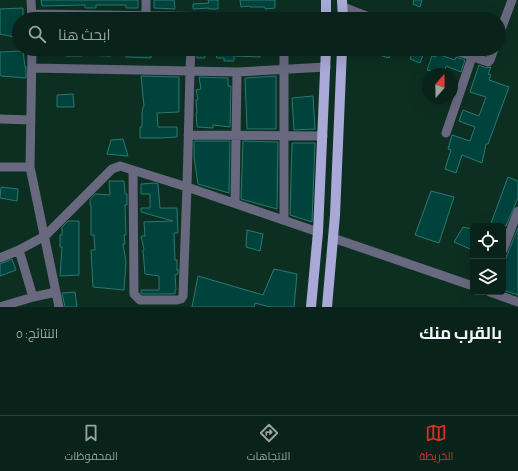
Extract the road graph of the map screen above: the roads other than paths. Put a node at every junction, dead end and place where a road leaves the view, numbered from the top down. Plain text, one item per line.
1 (32, 0) edge
2 (146, 0) edge
3 (326, 0) edge
4 (512, 0) edge
5 (343, 4) edge
6 (32, 12) edge
7 (146, 12) edge
8 (326, 12) edge
9 (360, 12) edge
10 (506, 16) edge
11 (32, 56) edge
12 (190, 56) edge
13 (284, 56) edge
14 (326, 56) edge
15 (342, 56) edge
16 (491, 56) edge
17 (472, 57) joint
18 (326, 67) junction
19 (32, 68) junction
20 (283, 69) junction
21 (190, 71) junction
22 (237, 72) junction
23 (0, 119) edge
24 (31, 120) junction
25 (446, 133) dead end
26 (188, 134) junction
27 (236, 135) junction
28 (284, 136) junction
29 (323, 136) junction
30 (0, 167) edge
31 (30, 167) junction
32 (133, 170) junction
33 (186, 187) junction
34 (235, 203) junction
35 (518, 211) edge
36 (284, 219) junction
37 (318, 232) junction
38 (45, 236) junction
39 (333, 238) junction
40 (506, 242) edge
41 (19, 250) junction
42 (0, 258) edge
43 (470, 285) edge
44 (56, 292) junction
45 (498, 295) edge
46 (33, 297) junction
47 (518, 302) edge
48 (0, 306) edge
49 (59, 307) edge
50 (311, 307) edge
51 (327, 307) edge

1 - 6 street
2 - 7 street
3 - 8 main road
4 - 10 street
5 - 9 street
11 - 19 street
12 - 21 street
13 - 20 street
14 - 18 main road
15 - 39 main road
16 - 17 street
17 - 25 street
18 - 20 street
18 - 29 main road
19 - 21 street
19 - 24 street
20 - 22 street
20 - 28 street
21 - 22 street
21 - 26 street
22 - 27 street
23 - 24 street
24 - 31 street
26 - 27 street
26 - 33 street
27 - 28 street
27 - 34 street
28 - 29 street
28 - 36 street
29 - 37 main road
30 - 31 street
31 - 38 street
32 - 33 street
32 - 33 street
32 - 38 street
33 - 34 street
34 - 36 street
35 - 40 street
36 - 37 street
37 - 50 main road
38 - 41 street
38 - 44 street
39 - 43 street
39 - 51 main road
41 - 42 street
41 - 46 street
44 - 46 street
44 - 49 street
45 - 47 street
46 - 48 street

